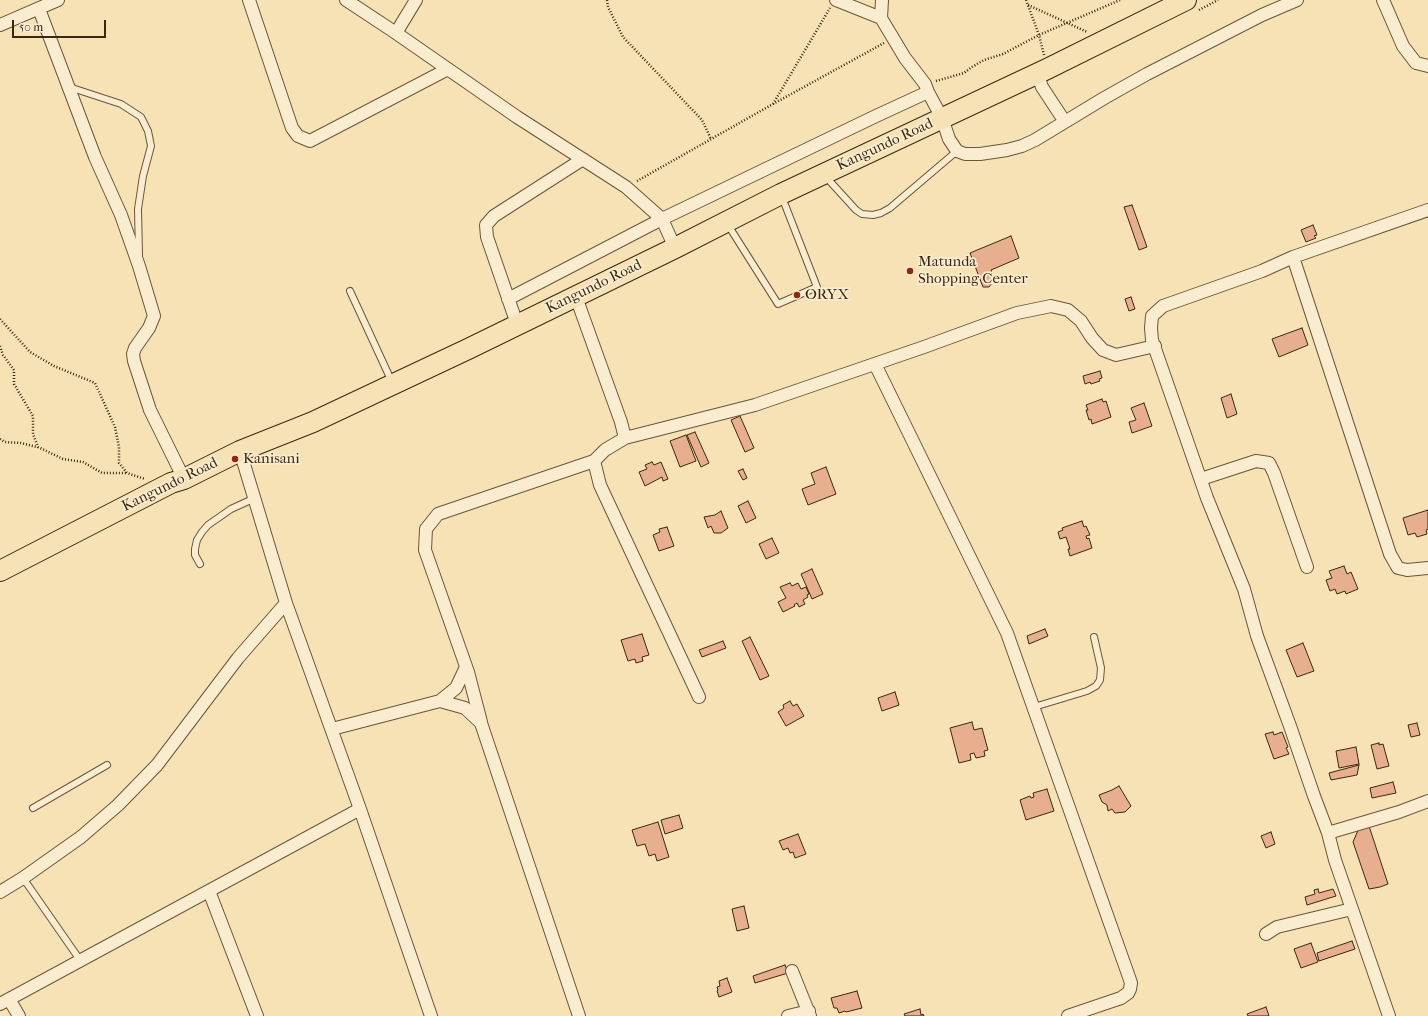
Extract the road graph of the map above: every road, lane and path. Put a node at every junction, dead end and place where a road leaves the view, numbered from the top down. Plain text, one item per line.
1 (58, 0) edge
2 (249, 0) edge
3 (346, 0) edge
4 (416, 0) edge
5 (607, 0) edge
6 (882, 0) edge
7 (1026, 0) edge
8 (1120, 0) edge
9 (1186, 0) edge
10 (1296, 0) edge
11 (1383, 0) edge
12 (833, 3) edge
13 (1028, 5) junction
14 (40, 9) junction
15 (881, 18) junction
16 (1068, 22) junction
17 (0, 26) edge
18 (396, 32) junction
19 (1039, 36) junction
20 (893, 38) junction
21 (1103, 41) junction
22 (1428, 66) edge
23 (448, 69) junction
24 (1042, 71) junction
25 (69, 87) junction
26 (927, 88) junction
27 (773, 104) junction
28 (942, 118) junction
29 (1065, 122) junction
30 (711, 139) junction
31 (957, 151) junction
32 (583, 159) junction
33 (824, 174) junction
34 (626, 187) junction
35 (781, 194) junction
36 (1428, 210) edge
37 (662, 219) junction
38 (726, 222) junction
39 (675, 248) junction
40 (1294, 257) junction
41 (139, 266) junction
42 (350, 291) dead end
43 (576, 297) junction
44 (508, 299) junction
45 (0, 319) edge
46 (517, 324) junction
47 (0, 346) edge
48 (1155, 346) junction
49 (875, 364) junction
50 (393, 384) junction
51 (625, 438) junction
52 (0, 439) edge
53 (38, 447) junction
54 (240, 451) junction
55 (594, 461) junction
56 (127, 473) junction
57 (1201, 479) junction
58 (177, 481) junction
59 (255, 498) junction
60 (200, 564) dead end
61 (1307, 567) dead end
62 (1428, 568) edge
63 (0, 571) edge
64 (286, 603) junction
65 (1094, 637) dead end
66 (466, 667) junction
67 (698, 697) dead end
68 (440, 701) junction
69 (1034, 707) junction
70 (481, 723) junction
71 (332, 729) junction
72 (107, 765) dead end
73 (1428, 801) edge
74 (34, 808) dead end
75 (360, 809) junction
76 (1328, 833) junction
77 (23, 878) junction
78 (210, 891) junction
79 (0, 892) edge
80 (1352, 909) junction
81 (1266, 934) dead end
82 (80, 960) junction
83 (792, 971) dead end
84 (4, 1001) edge
85 (810, 1014) edge
86 (19, 1016) edge
87 (256, 1016) edge
88 (431, 1016) edge
89 (578, 1016) edge
90 (788, 1016) edge
91 (1068, 1016) edge
92 (1389, 1016) edge

1 - 14 street
2 - 23 street
3 - 18 street
4 - 18 street
5 - 30 path
6 - 15 street
7 - 13 path
8 - 16 path
9 - 21 highway, Kangundo Road
10 - 29 street
11 - 22 street
12 - 15 street
12 - 27 path
13 - 16 path
13 - 19 path
14 - 17 street
14 - 25 street
15 - 20 street
16 - 19 path
16 - 21 path
18 - 23 street
19 - 24 path
19 - 26 path
20 - 26 street
20 - 27 path
21 - 24 highway, Kangundo Road
23 - 32 street
24 - 28 highway, Kangundo Road
24 - 29 street
25 - 41 street
25 - 41 lane
26 - 28 street
26 - 37 street
27 - 30 path
28 - 31 street
28 - 33 highway, Kangundo Road
29 - 31 street
30 - 34 path
31 - 33 lane
32 - 34 street
32 - 44 street
33 - 35 highway, Kangundo Road
34 - 37 street
35 - 38 highway, Kangundo Road
35 - 38 lane
36 - 40 street
37 - 39 street
37 - 44 street
38 - 39 highway, Kangundo Road
39 - 43 highway, Kangundo Road
40 - 48 street
40 - 62 street
41 - 58 street
42 - 50 lane
43 - 46 highway, Kangundo Road
43 - 51 street
44 - 46 street
45 - 56 path
46 - 50 highway, Kangundo Road
47 - 53 path
48 - 49 street
48 - 57 street
49 - 51 street
49 - 69 street
50 - 54 highway, Kangundo Road
51 - 55 street
52 - 53 path
53 - 56 path
54 - 58 highway, Kangundo Road
54 - 59 street
55 - 66 street
55 - 67 street
56 - 58 path
57 - 61 street
57 - 76 street
58 - 63 highway, Kangundo Road
59 - 60 lane
59 - 64 street
64 - 71 street
64 - 77 street
65 - 69 lane
66 - 68 street
66 - 70 street
68 - 70 street
68 - 71 street
69 - 91 street
70 - 89 street
71 - 75 street
72 - 74 lane
73 - 76 street
75 - 78 street
75 - 88 street
76 - 80 street
77 - 79 street
77 - 82 lane
78 - 82 street
78 - 87 street
80 - 81 street
80 - 92 street
82 - 84 street
83 - 85 street
84 - 86 street
85 - 90 street

